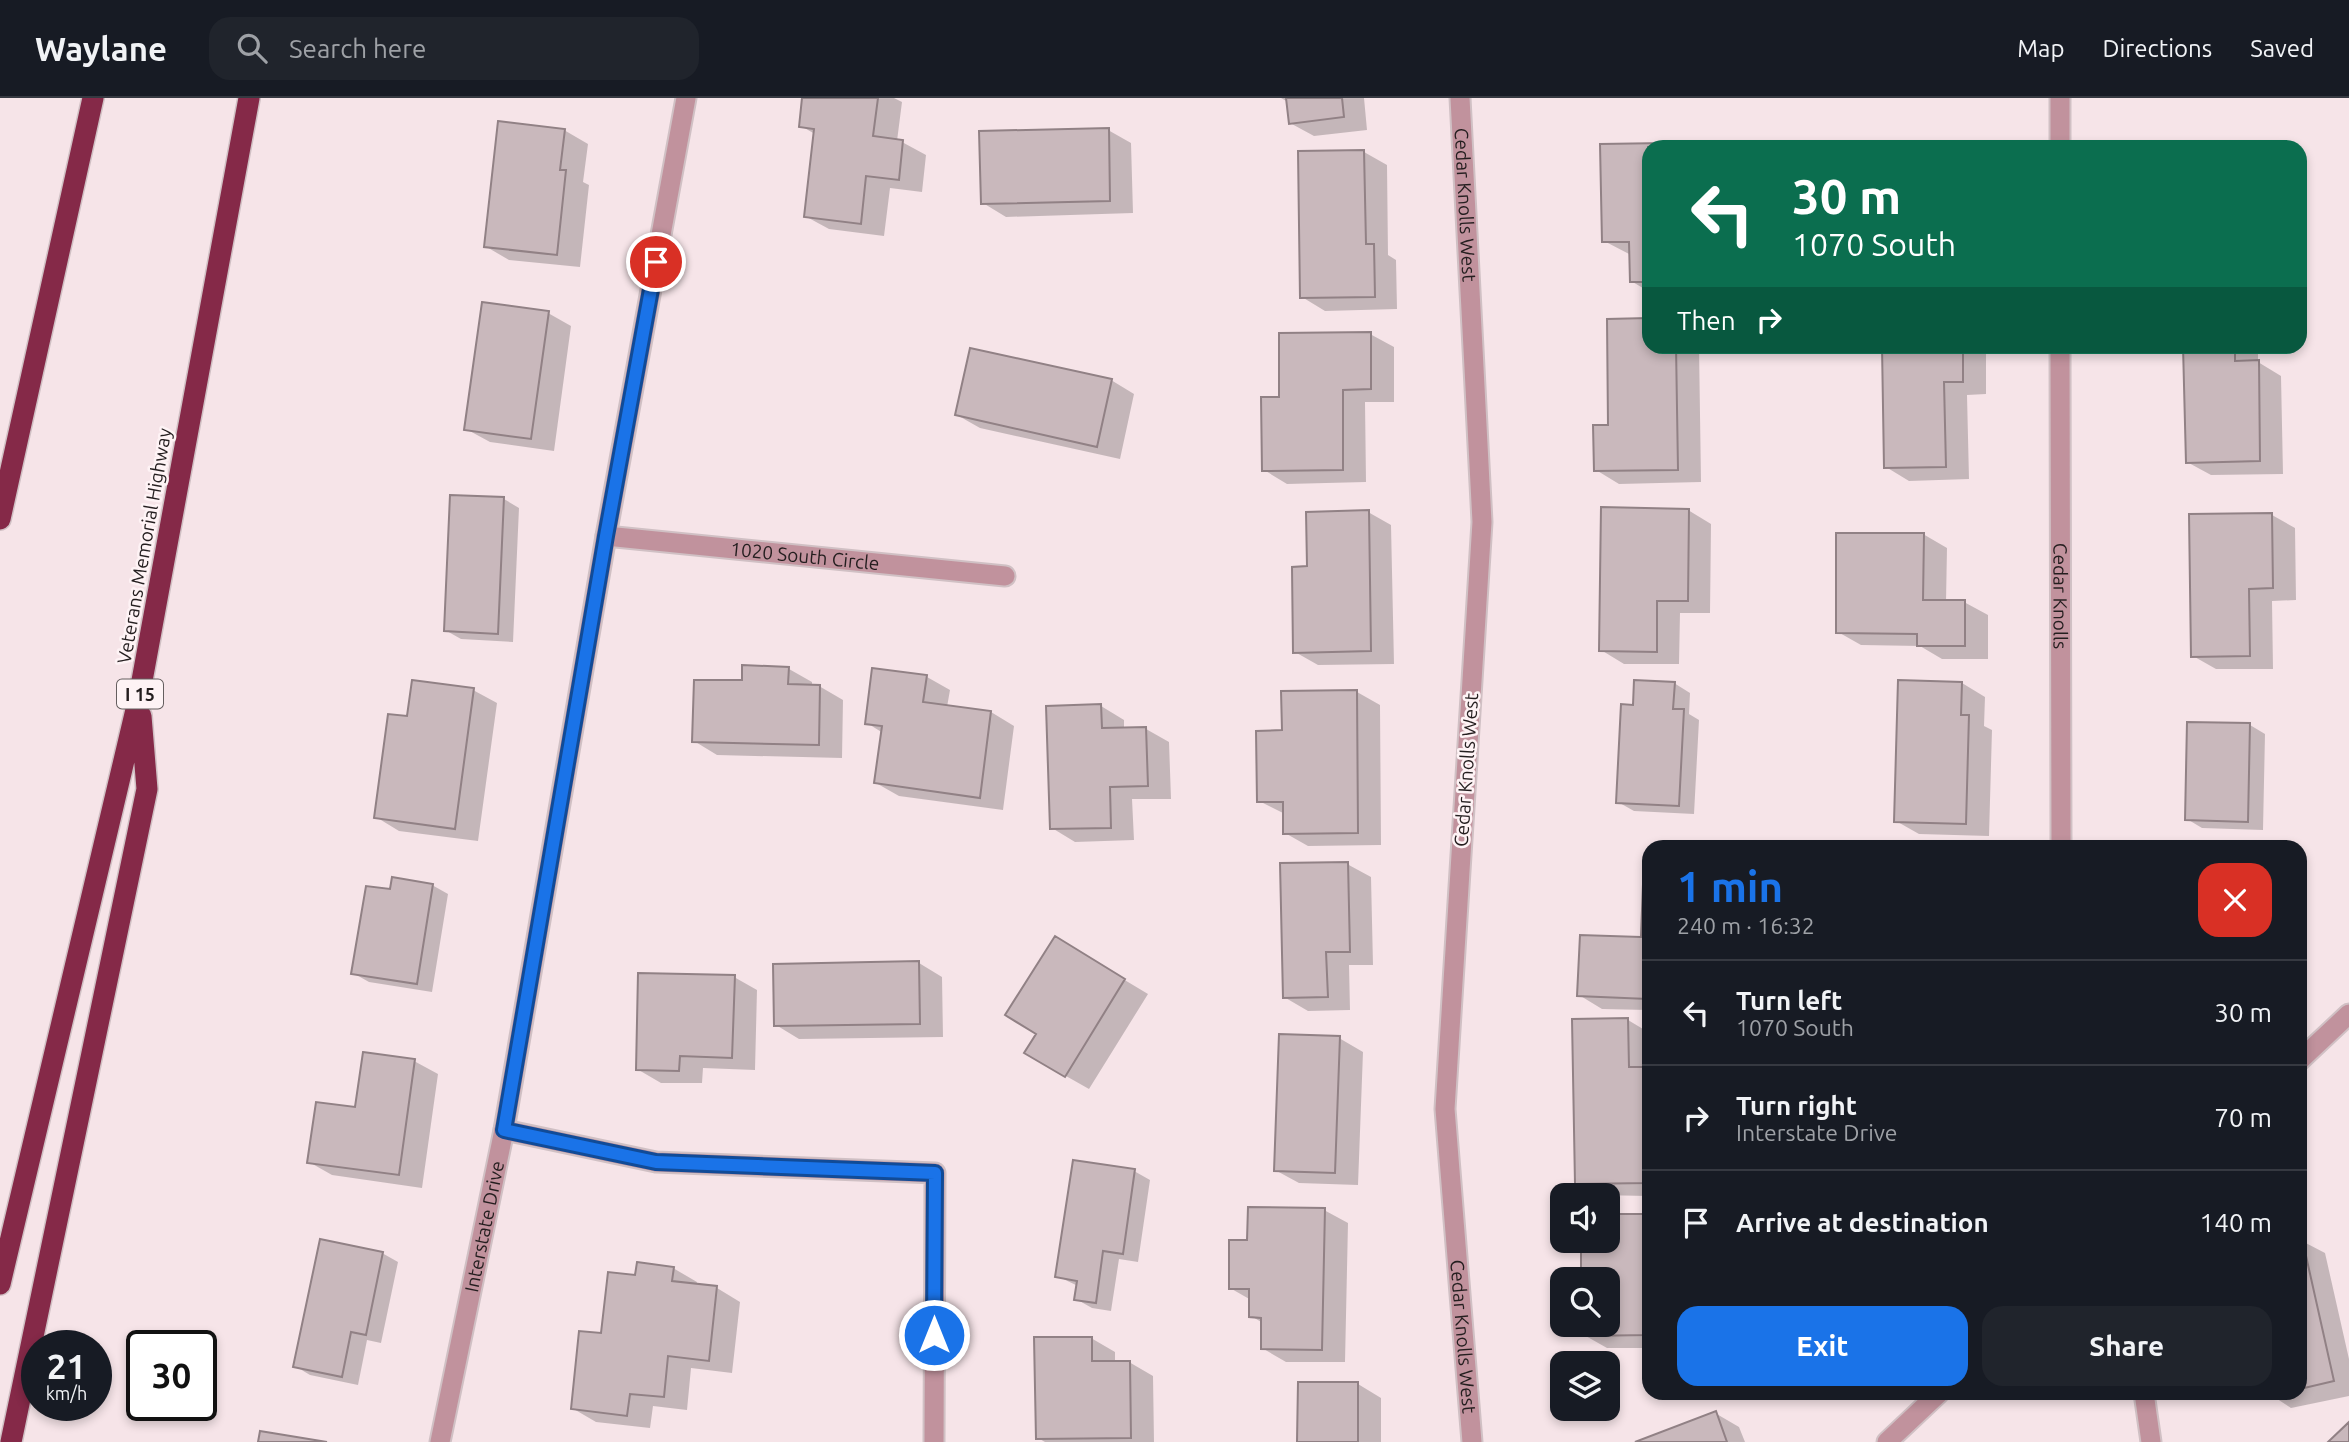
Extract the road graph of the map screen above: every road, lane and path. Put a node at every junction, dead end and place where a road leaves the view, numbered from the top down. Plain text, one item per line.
1 (93, 98) edge
2 (249, 98) edge
3 (686, 98) edge
4 (1461, 98) edge
5 (2060, 98) edge
6 (2060, 140) edge
7 (2060, 354) edge
8 (0, 519) edge
9 (606, 536) junction
10 (1005, 576) dead end
11 (139, 697) junction
12 (2061, 840) edge
13 (2349, 1014) edge
14 (2307, 1053) edge
15 (504, 1130) junction
16 (0, 1284) edge
17 (1932, 1400) edge
18 (2145, 1400) edge
19 (11, 1442) edge
20 (440, 1442) edge
21 (934, 1442) edge
22 (1472, 1442) edge
23 (1887, 1442) edge
24 (2151, 1442) edge

1 - 8 highway
2 - 11 highway, Veterans Memorial Highway / I 15
3 - 9 street, Interstate Drive
4 - 22 street, Cedar Knolls West
5 - 6 street
7 - 12 street, Cedar Knolls
9 - 10 street, 1020 South Circle
9 - 15 street, Interstate Drive
11 - 16 highway, Veterans Memorial Highway / I 15
11 - 19 highway
13 - 14 street
15 - 20 street, Interstate Drive
15 - 21 street
17 - 23 street
18 - 24 street

